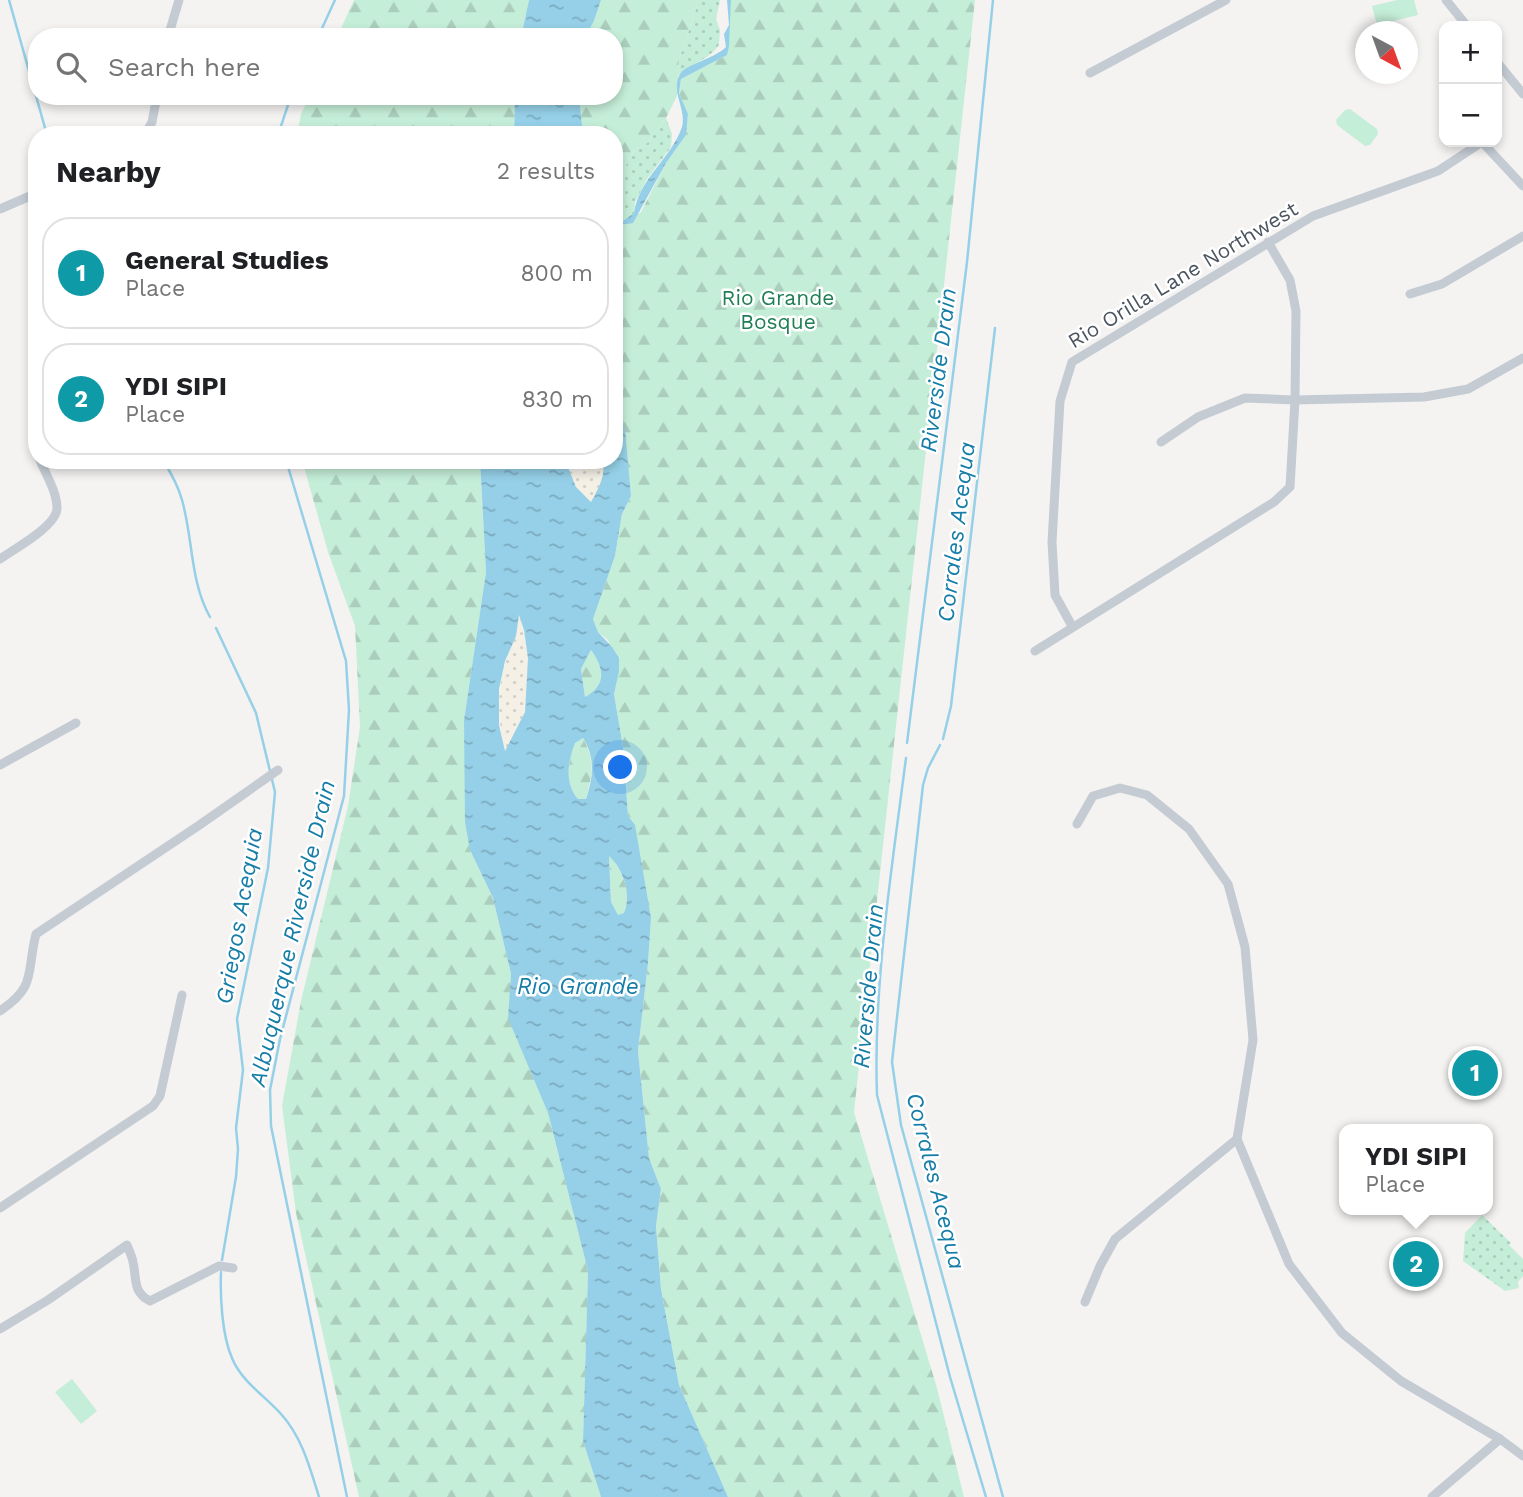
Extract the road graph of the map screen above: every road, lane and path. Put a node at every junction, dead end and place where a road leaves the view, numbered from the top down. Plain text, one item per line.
1 (179, 0) edge
2 (1226, 0) edge
3 (1446, 0) edge
4 (1463, 21) edge
5 (171, 28) edge
6 (1502, 68) edge
7 (1090, 73) dead end
8 (1523, 94) edge
9 (156, 105) edge
10 (150, 126) edge
11 (1474, 147) edge
12 (1487, 147) edge
13 (1523, 186) edge
14 (28, 196) edge
15 (0, 209) edge
16 (1523, 236) edge
17 (1268, 242) junction
18 (1410, 294) dead end
19 (1523, 358) edge
20 (1295, 400) junction
21 (1161, 442) dead end
22 (44, 469) edge
23 (0, 559) edge
24 (1072, 626) junction
25 (1035, 651) dead end
26 (76, 723) dead end
27 (0, 765) edge
28 (276, 771) dead end
29 (1077, 824) dead end
30 (182, 995) dead end
31 (0, 1011) edge
32 (1237, 1139) junction
33 (0, 1208) edge
34 (233, 1268) dead end
35 (1084, 1302) dead end
36 (0, 1329) edge
37 (1500, 1439) junction
38 (1523, 1457) edge
39 (1432, 1497) edge

1 - 5 street
2 - 7 street
3 - 4 street
6 - 8 street
9 - 10 street
11 - 17 street, Rio Orilla Lane Northwest
12 - 13 street
14 - 15 street
16 - 18 street
17 - 20 street
17 - 24 street, Rio Orilla Lane Northwest
19 - 20 street
20 - 21 street
20 - 24 street
22 - 23 street
24 - 25 street
26 - 27 street
28 - 31 street
29 - 32 street
30 - 33 street
32 - 35 street
32 - 37 street
34 - 36 street
37 - 38 street
37 - 39 street

